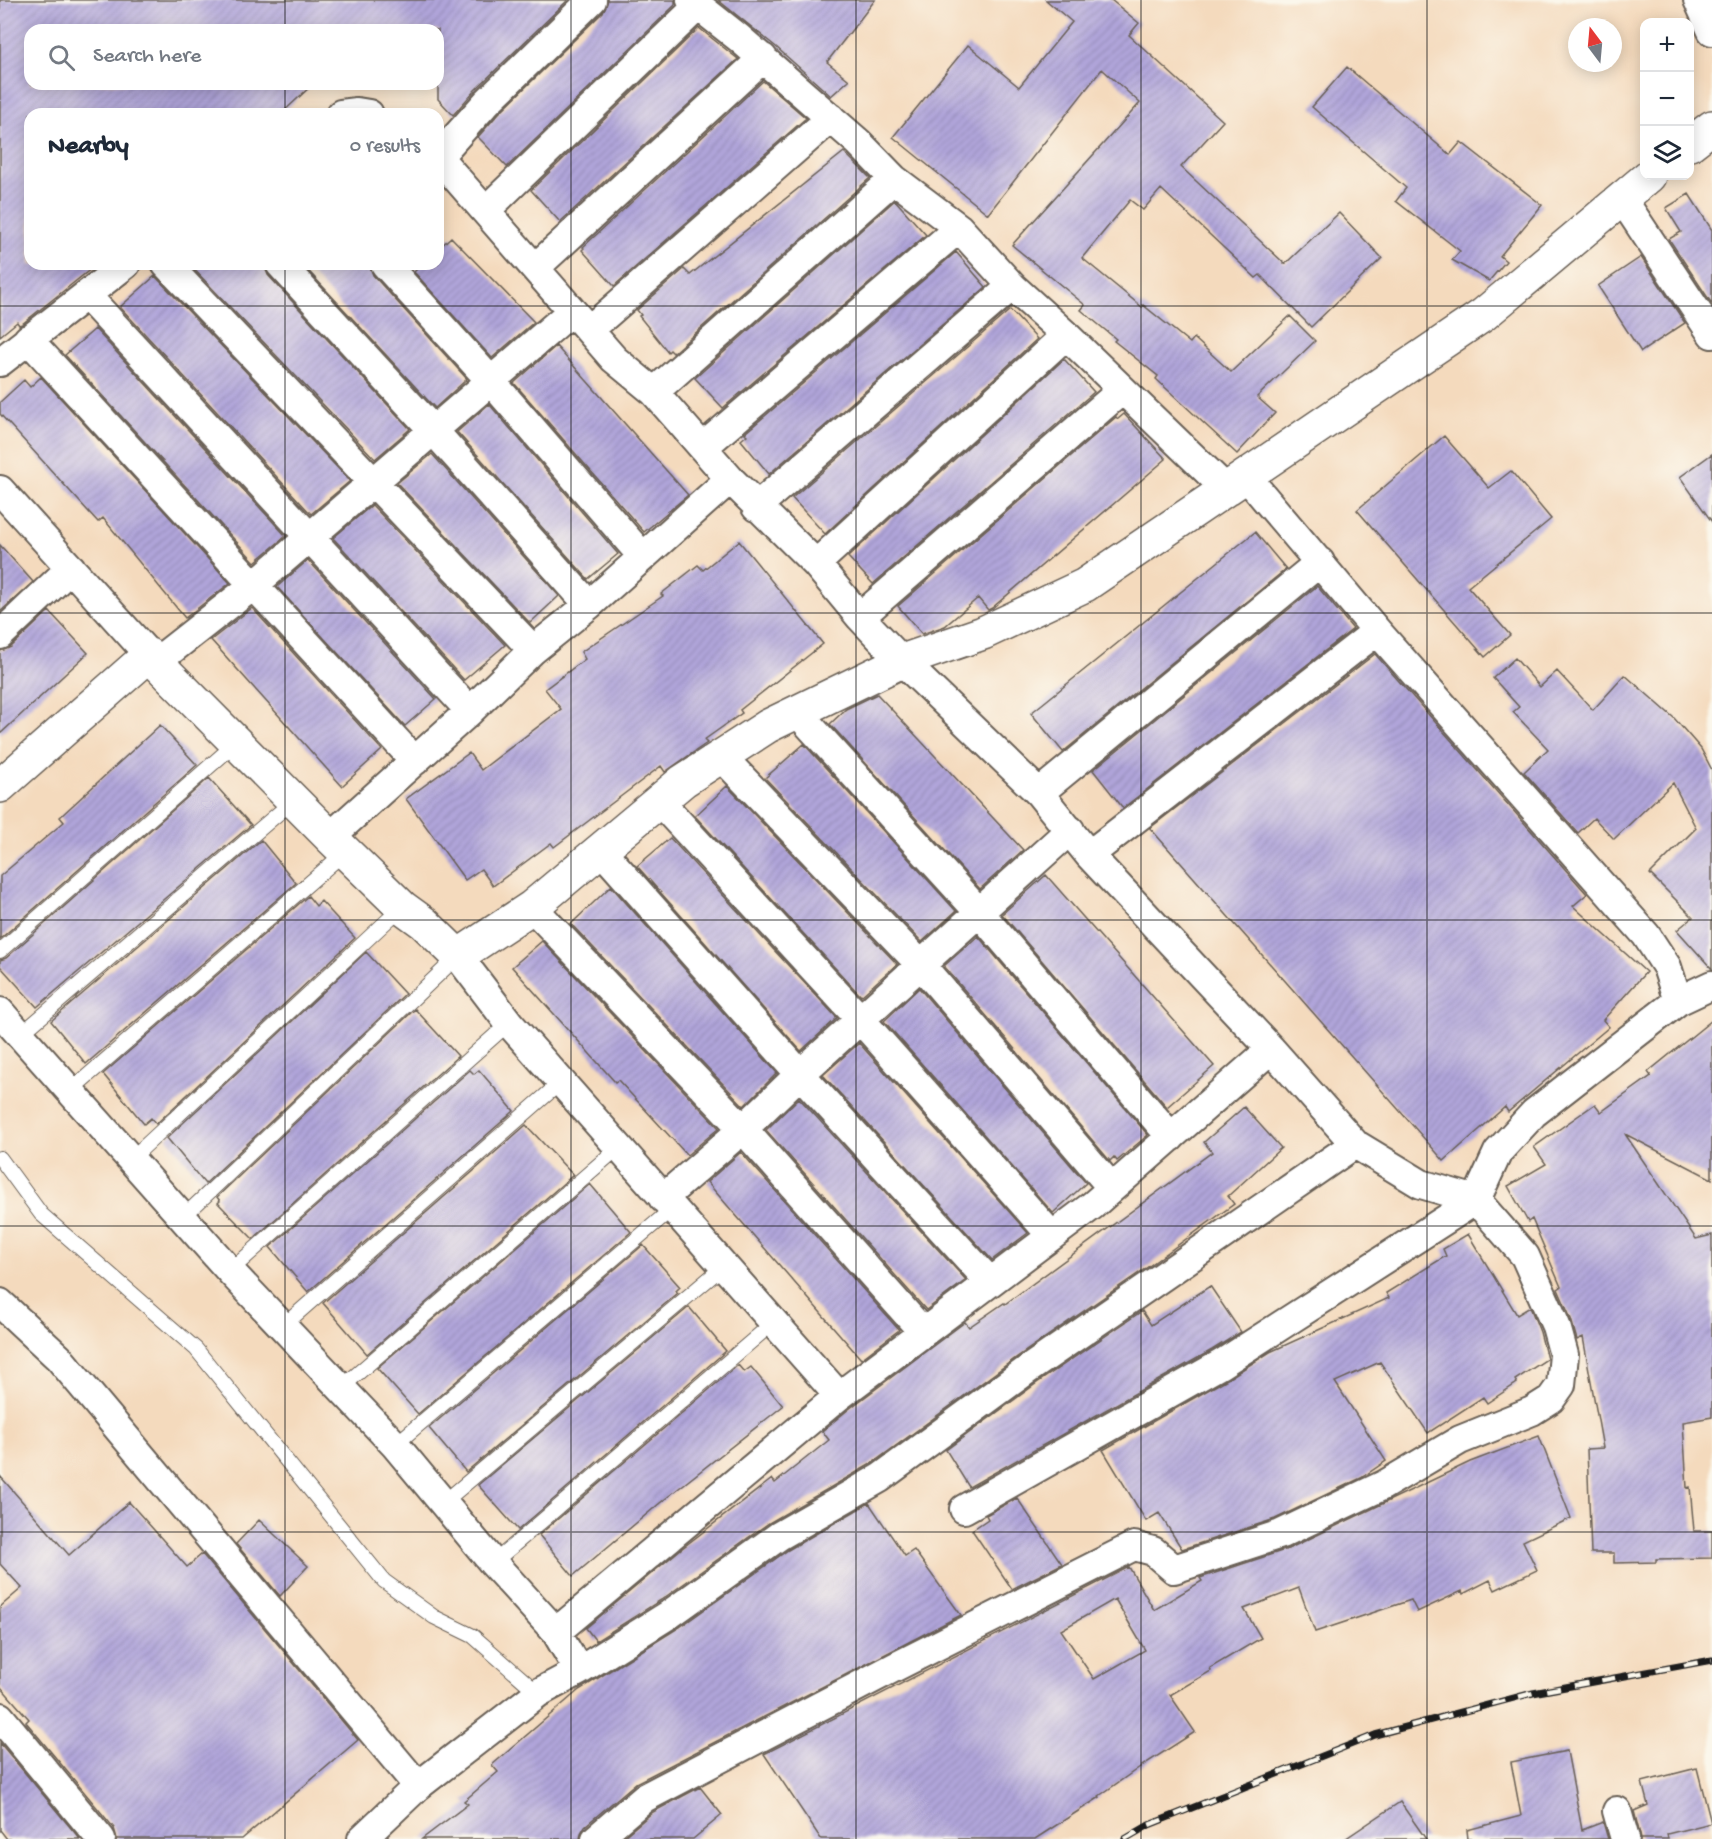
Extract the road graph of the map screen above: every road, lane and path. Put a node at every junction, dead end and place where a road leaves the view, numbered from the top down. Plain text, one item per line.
1 (592, 0) edge
2 (1698, 0) edge
3 (695, 3) edge
4 (1712, 31) edge
5 (763, 58) junction
6 (831, 118) junction
7 (1712, 127) edge
8 (1694, 140) edge
9 (444, 150) edge
10 (444, 164) edge
11 (894, 179) junction
12 (1644, 180) edge
13 (1621, 197) junction
14 (485, 212) junction
15 (959, 228) junction
16 (535, 267) junction
17 (119, 270) edge
18 (172, 270) edge
19 (285, 270) edge
20 (390, 270) edge
21 (1012, 286) junction
22 (87, 296) junction
23 (581, 320) junction
24 (1066, 334) junction
25 (1712, 334) edge
26 (28, 339) junction
27 (0, 362) edge
28 (490, 380) junction
29 (1122, 390) junction
30 (654, 392) junction
31 (432, 430) junction
32 (703, 447) junction
33 (730, 479) junction
34 (374, 481) junction
35 (1236, 482) junction
36 (5, 505) edge
37 (756, 507) junction
38 (309, 537) junction
39 (642, 557) junction
40 (1320, 562) junction
41 (816, 564) junction
42 (71, 568) junction
43 (254, 585) junction
44 (589, 605) junction
45 (860, 617) junction
46 (1377, 631) junction
47 (0, 635) edge
48 (533, 650) junction
49 (152, 658) junction
50 (902, 661) junction
51 (470, 711) junction
52 (797, 712) junction
53 (237, 743) junction
54 (721, 756) junction
55 (415, 761) junction
56 (0, 786) edge
57 (1039, 793) junction
58 (294, 800) junction
59 (659, 801) junction
60 (1070, 830) junction
61 (337, 845) junction
62 (601, 850) junction
63 (1089, 855) junction
64 (402, 907) junction
65 (532, 907) junction
66 (979, 912) junction
67 (0, 951) edge
68 (458, 956) junction
69 (921, 965) junction
70 (1712, 985) edge
71 (1678, 1002) junction
72 (0, 1012) edge
73 (860, 1019) junction
74 (508, 1023) junction
75 (20, 1035) junction
76 (1270, 1049) junction
77 (800, 1074) junction
78 (561, 1082) junction
79 (70, 1091) junction
80 (743, 1129) junction
81 (1171, 1137) junction
82 (1355, 1144) junction
83 (619, 1147) junction
84 (0, 1158) edge
85 (130, 1159) junction
86 (1113, 1188) junction
87 (1476, 1200) junction
88 (668, 1203) junction
89 (183, 1217) junction
90 (1052, 1236) junction
91 (724, 1266) junction
92 (230, 1271) junction
93 (990, 1282) junction
94 (0, 1303) edge
95 (774, 1322) junction
96 (282, 1326) junction
97 (923, 1332) junction
98 (341, 1388) junction
99 (839, 1396) junction
100 (395, 1445) junction
101 (443, 1503) junction
102 (964, 1509) dead end
103 (493, 1563) junction
104 (556, 1632) junction
105 (579, 1671) junction
106 (538, 1693) junction
107 (0, 1717) edge
108 (418, 1786) junction
109 (1617, 1811) dead end
110 (101, 1839) edge
111 (362, 1839) edge
112 (596, 1839) edge
113 (1625, 1839) edge

1 - 9 street
2 - 4 street
3 - 5 street
3 - 14 street
5 - 6 street
5 - 16 street
6 - 11 street
6 - 23 street
7 - 8 street
10 - 14 street
11 - 15 street
11 - 30 street
12 - 13 street
13 - 25 street
13 - 35 street
14 - 16 street
15 - 21 street
15 - 32 street
16 - 23 street
17 - 22 street
18 - 34 street
19 - 31 street
20 - 28 street
21 - 24 street
21 - 37 street
22 - 26 street
22 - 38 street
23 - 28 street
23 - 30 street
24 - 29 street
24 - 41 street
26 - 27 street
26 - 43 street
28 - 31 street
28 - 39 street
29 - 35 street
29 - 45 street
30 - 32 street
31 - 34 street
31 - 44 street
32 - 33 street
33 - 37 street
33 - 39 street
34 - 38 street
34 - 48 street
35 - 40 street
35 - 50 street
36 - 42 street
37 - 41 street
38 - 43 street
38 - 51 street
39 - 44 street
40 - 46 street
40 - 57 street
41 - 45 street
42 - 47 street
42 - 49 street
43 - 49 street
43 - 55 street
44 - 48 street
45 - 50 street
46 - 63 street
46 - 71 street
48 - 51 street
49 - 53 street
49 - 56 street
50 - 52 street
50 - 57 street
51 - 55 street
52 - 54 street
52 - 66 street
53 - 58 street
53 - 67 lane
54 - 59 street
54 - 69 street
55 - 61 street
57 - 60 street
58 - 61 street
58 - 75 lane
59 - 62 street
59 - 73 street
60 - 63 street
60 - 66 street
61 - 64 street
61 - 79 lane
62 - 65 street
62 - 77 street
63 - 76 street
64 - 68 street
64 - 85 lane
65 - 68 street
65 - 80 street
66 - 69 street
66 - 81 street
68 - 74 street
68 - 89 lane
69 - 73 street
69 - 86 street
70 - 71 street
71 - 87 street
72 - 75 street
73 - 77 street
73 - 90 street
74 - 78 street
74 - 92 lane
75 - 79 street
76 - 81 street
76 - 82 street
77 - 80 street
77 - 93 street
78 - 83 street
78 - 96 lane
79 - 85 street
80 - 88 street
80 - 97 street
81 - 86 street
82 - 87 street
82 - 105 street
83 - 88 street
83 - 98 lane
84 - 106 lane
85 - 89 street
86 - 90 street
87 - 102 street
87 - 112 street
88 - 91 street
88 - 100 lane
89 - 92 street
90 - 93 street
91 - 95 street
91 - 101 lane
92 - 96 street
93 - 97 street
94 - 108 street
95 - 99 street
95 - 103 lane
96 - 98 street
97 - 99 street
98 - 100 street
99 - 104 street
100 - 101 street
101 - 103 street
103 - 104 street
104 - 105 street
105 - 106 street
106 - 108 street
107 - 110 street
108 - 111 street
109 - 113 street

